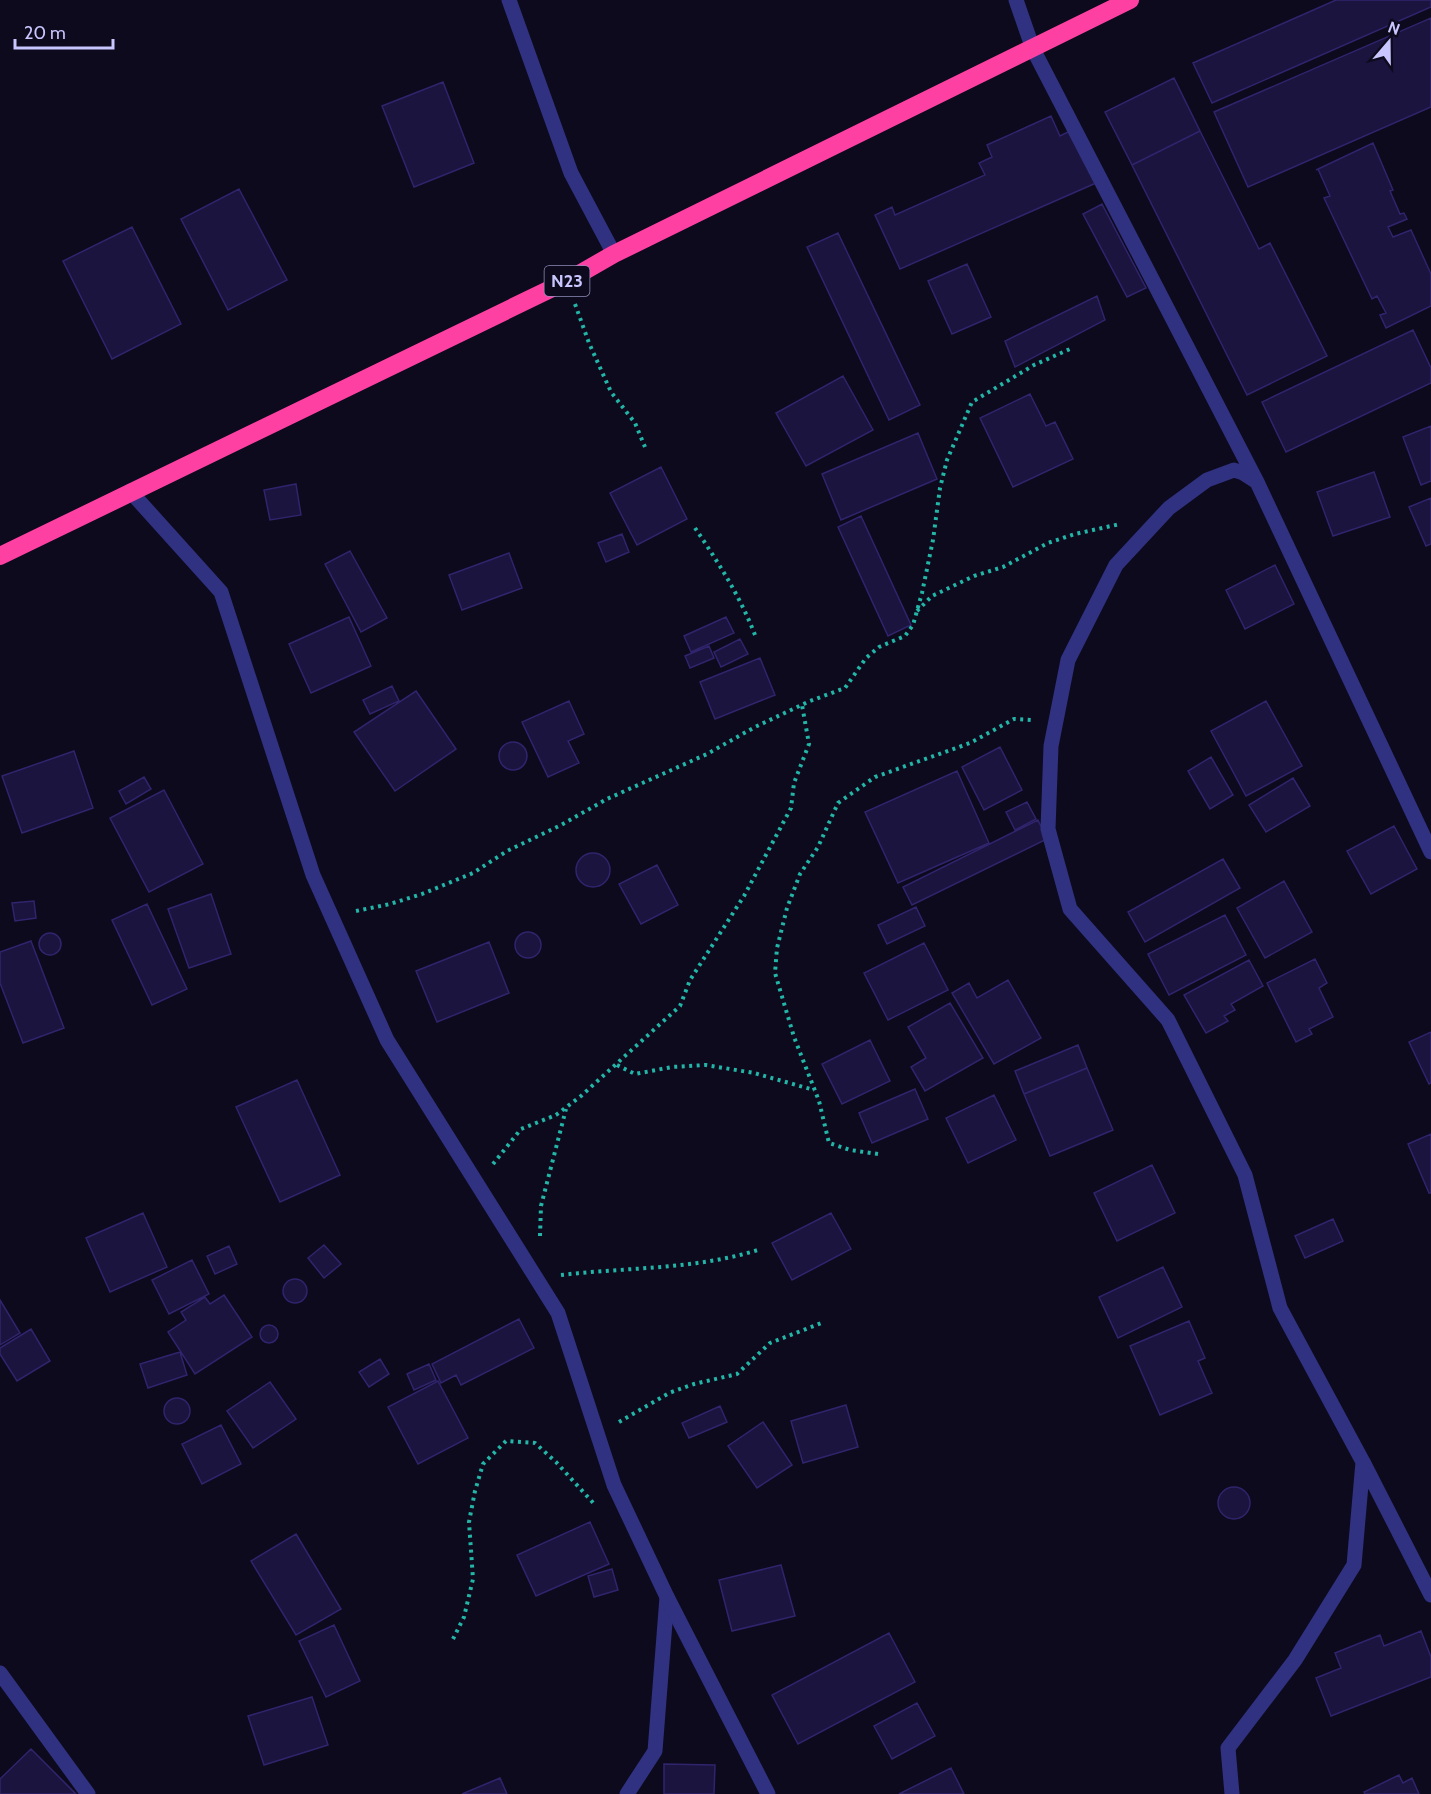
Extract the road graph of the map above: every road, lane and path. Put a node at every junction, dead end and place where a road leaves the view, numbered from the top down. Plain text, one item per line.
1 (509, 0) edge
2 (1016, 0) edge
3 (1130, 0) edge
4 (1033, 49) junction
5 (614, 254) junction
6 (567, 281) junction
7 (1070, 349) dead end
8 (645, 447) dead end
9 (1257, 482) junction
10 (130, 491) junction
11 (1160, 517) junction
12 (695, 528) dead end
13 (0, 556) edge
14 (917, 612) junction
15 (755, 635) dead end
16 (802, 705) junction
17 (1056, 721) junction
18 (1431, 852) edge
19 (332, 917) junction
20 (617, 1065) junction
21 (814, 1090) junction
22 (566, 1108) junction
23 (878, 1154) dead end
24 (477, 1184) junction
25 (761, 1249) dead end
26 (536, 1278) junction
27 (824, 1322) dead end
28 (597, 1434) junction
29 (1363, 1462) junction
30 (599, 1509) dead end
31 (1431, 1595) edge
32 (667, 1597) junction
33 (453, 1639) dead end
34 (0, 1673) edge
35 (88, 1794) edge
36 (627, 1794) edge
37 (768, 1794) edge
38 (1232, 1794) edge

1 - 5 street
2 - 4 street
3 - 4 highway, N23
4 - 5 highway, N23
4 - 9 street
5 - 6 highway, N23
6 - 8 path
6 - 10 highway, N23
7 - 14 path
9 - 11 street
9 - 18 street
10 - 13 highway, N23
10 - 19 street
11 - 14 path
11 - 17 street
12 - 15 path
14 - 16 path
16 - 19 path
16 - 20 path
17 - 21 path
17 - 29 street
19 - 24 street
20 - 21 path
20 - 22 path
21 - 23 path
22 - 24 path
22 - 26 path
24 - 26 street
25 - 26 path
26 - 28 street
27 - 28 path
28 - 32 street
29 - 31 street
29 - 38 street
30 - 33 path
32 - 36 street
32 - 37 street
34 - 35 street

